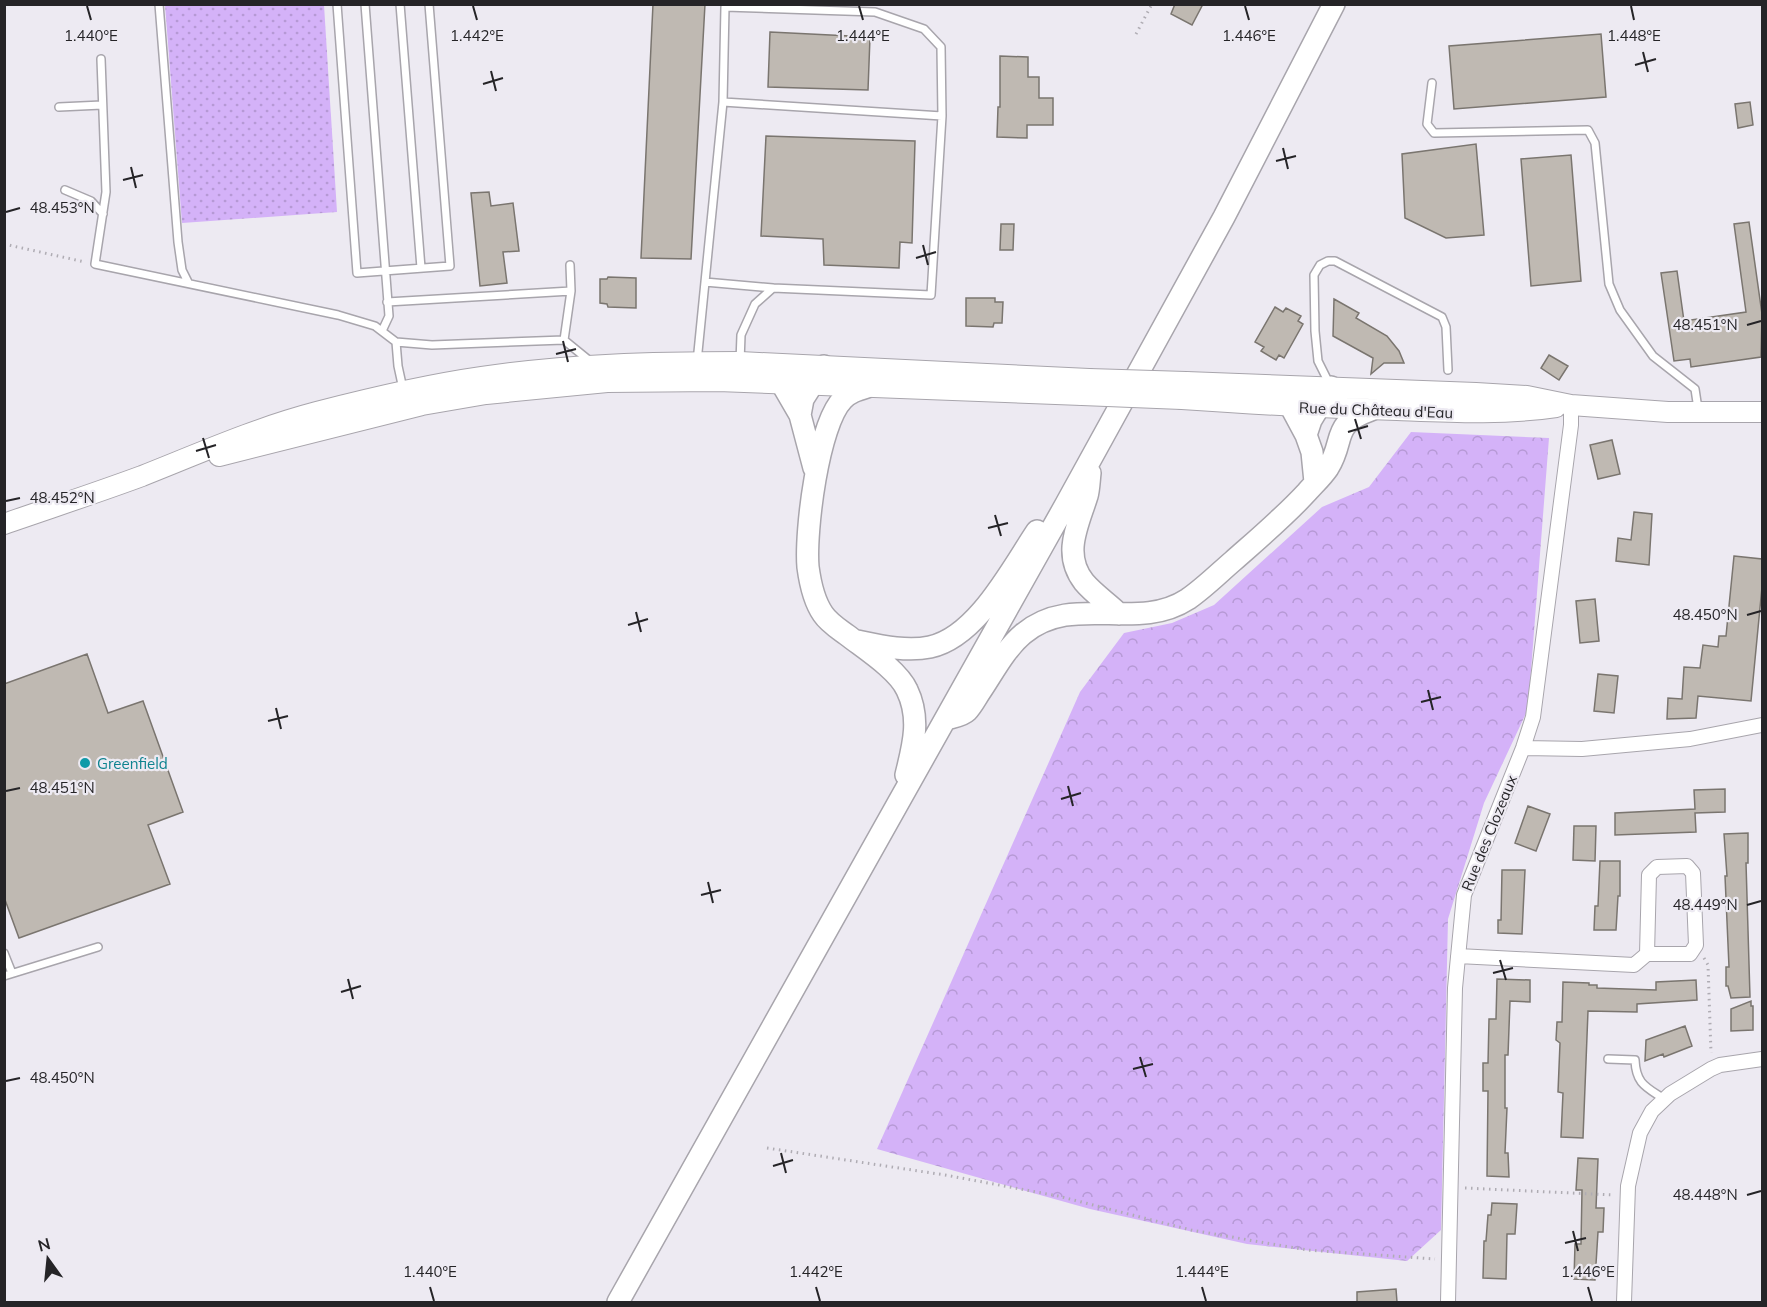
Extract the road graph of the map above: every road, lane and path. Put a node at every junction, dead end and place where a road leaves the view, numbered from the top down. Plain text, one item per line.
1 (159, 4) edge
2 (337, 4) edge
3 (365, 4) edge
4 (400, 4) edge
5 (429, 4) edge
6 (1152, 4) edge
7 (1334, 4) edge
8 (1136, 34) dead end
9 (101, 58) dead end
10 (1432, 83) dead end
11 (723, 102) junction
12 (102, 105) junction
13 (59, 107) dead end
14 (942, 116) junction
15 (65, 190) dead end
16 (104, 214) junction
17 (4, 244) edge
18 (95, 264) junction
19 (570, 265) dead end
20 (421, 268) junction
21 (385, 271) junction
22 (188, 282) junction
23 (705, 282) junction
24 (773, 288) junction
25 (571, 291) junction
26 (387, 302) junction
27 (382, 331) junction
28 (564, 340) junction
29 (396, 342) junction
30 (698, 362) junction
31 (740, 362) junction
32 (595, 365) junction
33 (824, 366) junction
34 (1448, 370) dead end
35 (718, 381) junction
36 (782, 384) junction
37 (822, 386) junction
38 (867, 387) junction
39 (1086, 387) junction
40 (1330, 387) junction
41 (1184, 391) junction
42 (404, 392) junction
43 (422, 405) junction
44 (1571, 405) junction
45 (1291, 407) junction
46 (1328, 408) junction
47 (1371, 410) junction
48 (395, 411) junction
49 (1699, 412) junction
50 (1762, 412) edge
51 (833, 413) junction
52 (800, 415) junction
53 (1340, 433) junction
54 (1306, 435) junction
55 (1092, 456) junction
56 (815, 471) junction
57 (141, 476) junction
58 (1316, 482) junction
59 (1066, 504) junction
60 (4, 524) edge
61 (1119, 614) junction
62 (854, 640) junction
63 (946, 719) junction
64 (1762, 725) edge
65 (1523, 748) junction
66 (900, 799) junction
67 (1696, 945) junction
68 (98, 947) dead end
69 (4, 953) edge
70 (1647, 954) junction
71 (1458, 956) junction
72 (8, 975) edge
73 (1608, 1059) dead end
74 (1762, 1059) edge
75 (1711, 1069) junction
76 (1664, 1099) junction
77 (767, 1148) dead end
78 (1450, 1188) junction
79 (1628, 1196) junction
80 (1449, 1260) junction
81 (618, 1302) edge
82 (1448, 1302) edge
83 (1624, 1302) edge

1 - 22 lane
2 - 21 lane
3 - 21 lane
4 - 20 lane
5 - 20 lane
6 - 8 path
7 - 55 main road
9 - 12 lane
10 - 49 lane
11 - 14 lane
11 - 14 lane
11 - 23 lane
12 - 13 lane
12 - 16 lane
14 - 24 lane
15 - 16 lane
16 - 18 lane
17 - 18 path
18 - 22 lane
19 - 25 lane
20 - 21 lane
21 - 26 lane
22 - 27 lane
23 - 24 lane
23 - 30 lane
24 - 31 lane
25 - 26 lane
25 - 28 lane
26 - 27 lane
27 - 29 lane
28 - 29 lane
28 - 32 lane
29 - 42 lane
30 - 31 main road
30 - 32 main road
30 - 35 lane
31 - 33 main road
31 - 35 lane
32 - 42 main road
33 - 37 main road
33 - 39 main road
34 - 40 lane
35 - 36 main road
35 - 43 main road
36 - 37 main road
36 - 52 main road
37 - 38 main road
37 - 51 main road
37 - 52 main road
38 - 39 main road
38 - 51 main road
39 - 41 main road, bridge
40 - 41 main road, Rue du Château d'Eau
40 - 44 main road, Rue du Château d'Eau
40 - 46 main road
41 - 45 main road, Rue du Château d'Eau
42 - 43 lane
42 - 48 lane
42 - 57 main road
43 - 48 main road
44 - 47 main road, Rue du Château d'Eau
44 - 49 main road, Rue du Château d'Eau
44 - 65 street, Rue des Clozeaux
45 - 46 main road, Rue du Château d'Eau
45 - 54 main road
46 - 47 main road, Rue du Château d'Eau
46 - 53 main road
46 - 54 main road
47 - 53 main road
48 - 57 main road
49 - 50 main road, Rue du Château d'Eau
51 - 56 main road
52 - 56 main road
53 - 58 main road
54 - 58 main road
55 - 59 main road
55 - 61 main road
56 - 62 main road
57 - 60 main road
58 - 61 main road
59 - 62 main road
59 - 63 main road
61 - 63 main road
62 - 66 main road
63 - 66 main road
64 - 65 street
65 - 71 street, Rue des Clozeaux
66 - 81 main road
67 - 70 street
67 - 70 street
67 - 75 path
68 - 72 lane
69 - 72 lane
70 - 71 street
71 - 78 street, Rue des Clozeaux
73 - 76 lane
74 - 75 street
75 - 76 street
76 - 79 street
77 - 80 path
78 - 79 path
78 - 80 street, Rue des Clozeaux
79 - 83 street
80 - 82 street, Rue des Clozeaux

